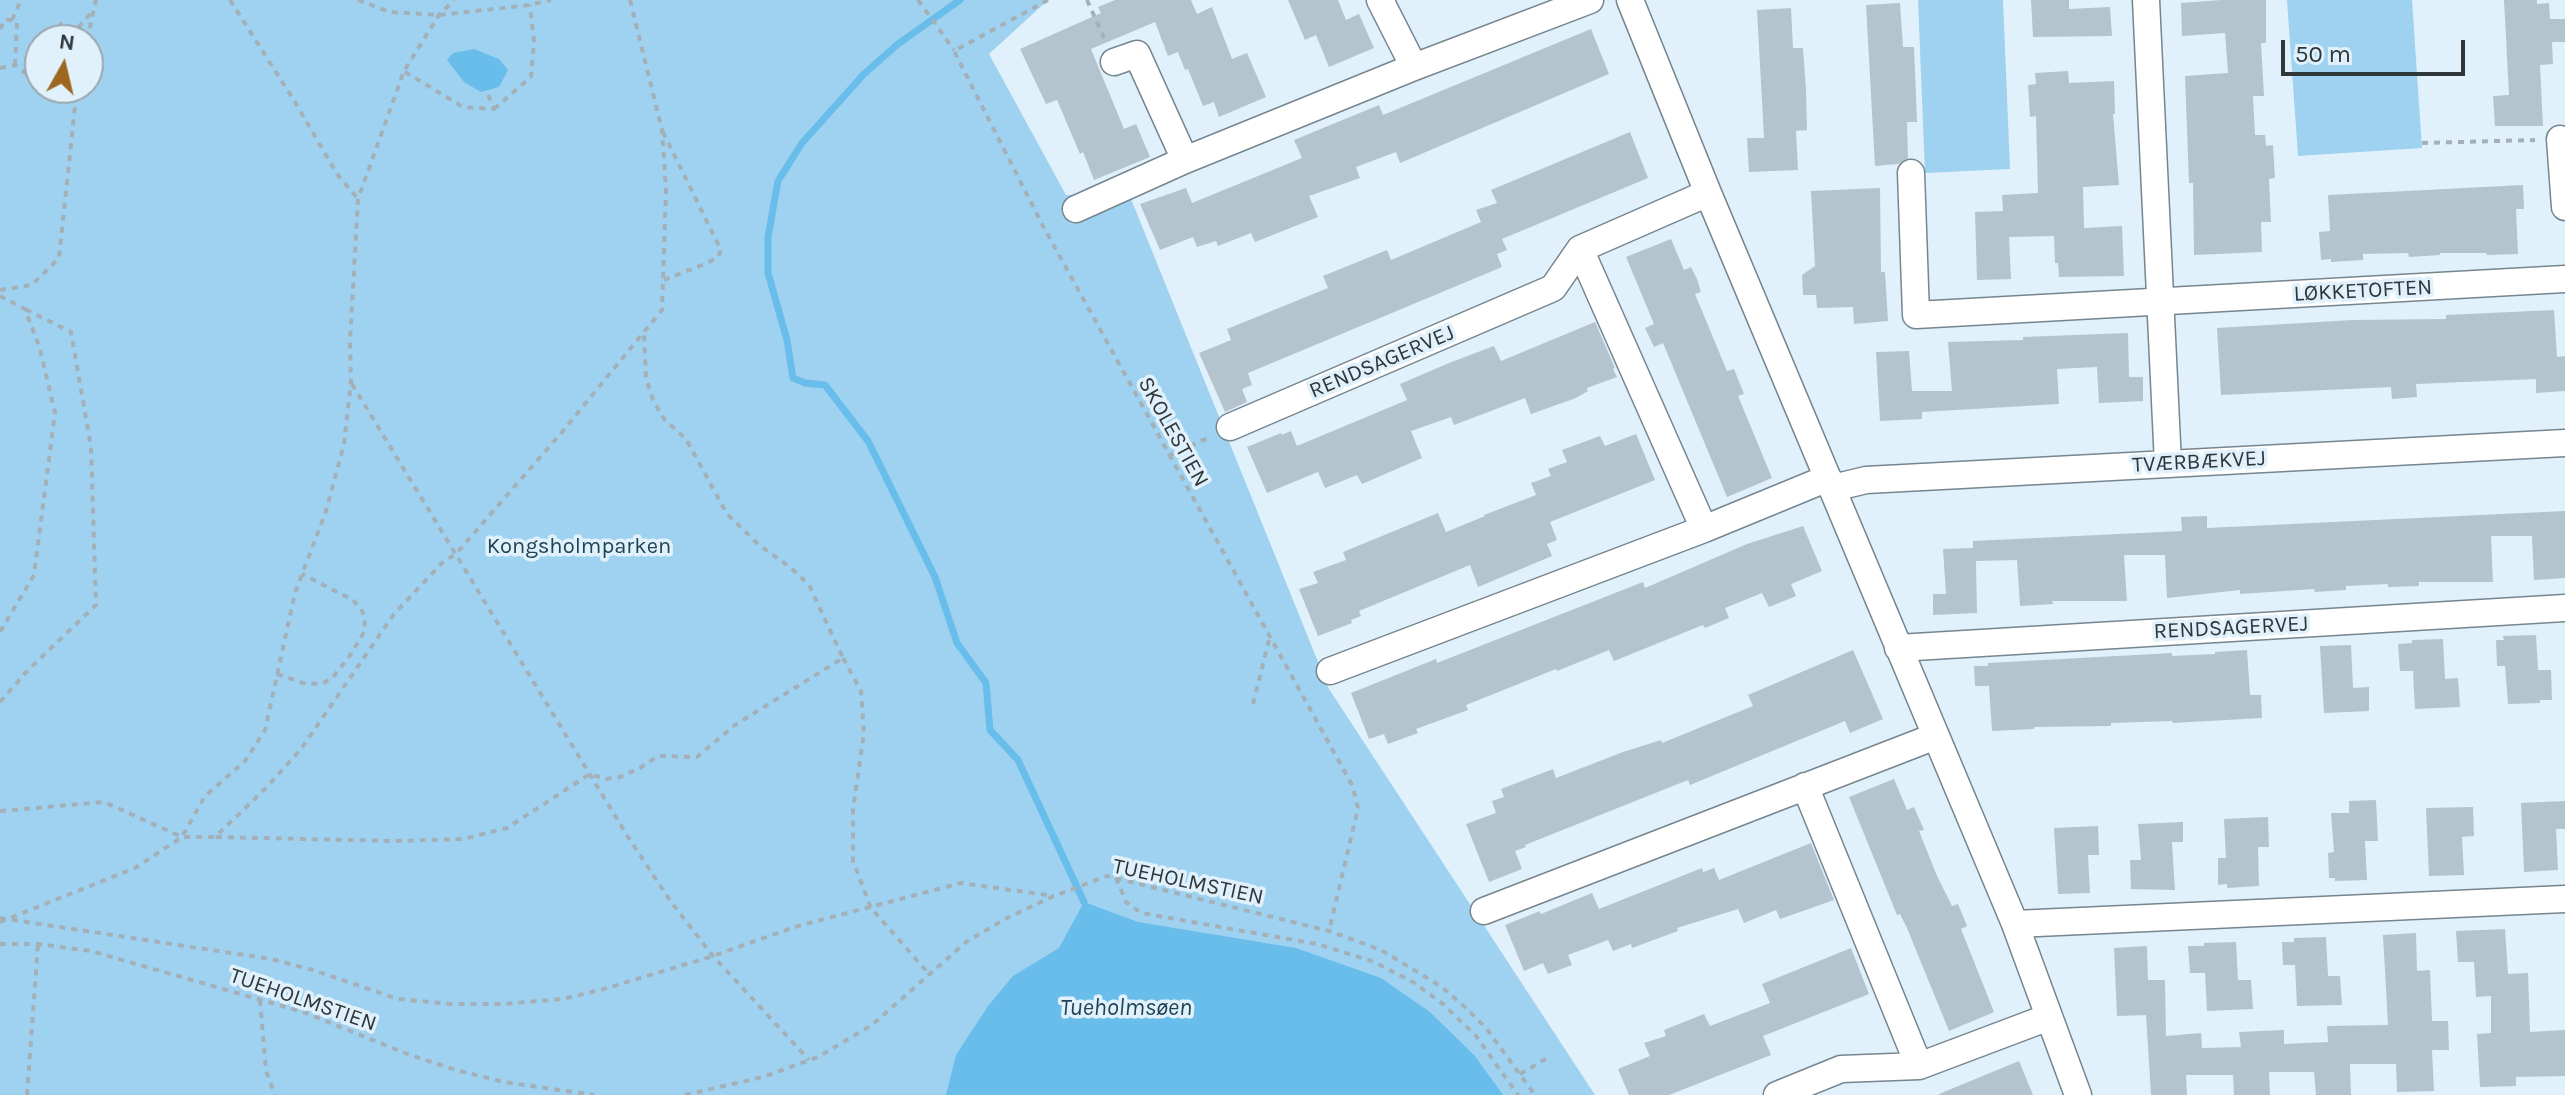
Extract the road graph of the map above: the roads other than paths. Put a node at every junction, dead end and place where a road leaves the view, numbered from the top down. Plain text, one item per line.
1 (1380, 0) edge
2 (1590, 0) edge
3 (1630, 0) edge
4 (2146, 0) edge
5 (1114, 62) road end
6 (1414, 67) junction
7 (2560, 139) road end
8 (1185, 160) junction
9 (1911, 173) dead end
10 (1708, 193) junction
11 (2565, 207) edge
12 (1076, 209) dead end
13 (1580, 249) junction
14 (2565, 279) edge
15 (2161, 302) junction
16 (1230, 427) road end
17 (2565, 443) edge
18 (2168, 464) junction
19 (1831, 483) junction
20 (1704, 529) junction
21 (2565, 608) edge
22 (1898, 648) junction
23 (1330, 671) dead end
24 (1936, 736) junction
25 (1805, 786) junction
26 (2565, 899) edge
27 (1484, 911) dead end
28 (2015, 924) junction
29 (2049, 1017) junction
30 (1919, 1066) junction
31 (1777, 1095) edge
32 (2078, 1095) edge

1 - 6 street
2 - 6 street
3 - 10 street
4 - 15 street
5 - 8 street
6 - 8 street
7 - 11 street
8 - 12 street
9 - 15 street, LØKKETOFTEN
10 - 13 street
10 - 19 street
13 - 16 street, RENDSAGERVEJ
13 - 20 street
14 - 15 street, LØKKETOFTEN
15 - 18 street
17 - 18 street, TVÆRBÆKVEJ
18 - 19 street, TVÆRBÆKVEJ
19 - 20 street
19 - 22 street
20 - 23 street
21 - 22 street, RENDSAGERVEJ
22 - 24 street
24 - 25 street
24 - 28 street
25 - 27 street
25 - 30 street
26 - 28 street
28 - 29 street
29 - 30 street
29 - 32 street
30 - 31 street

